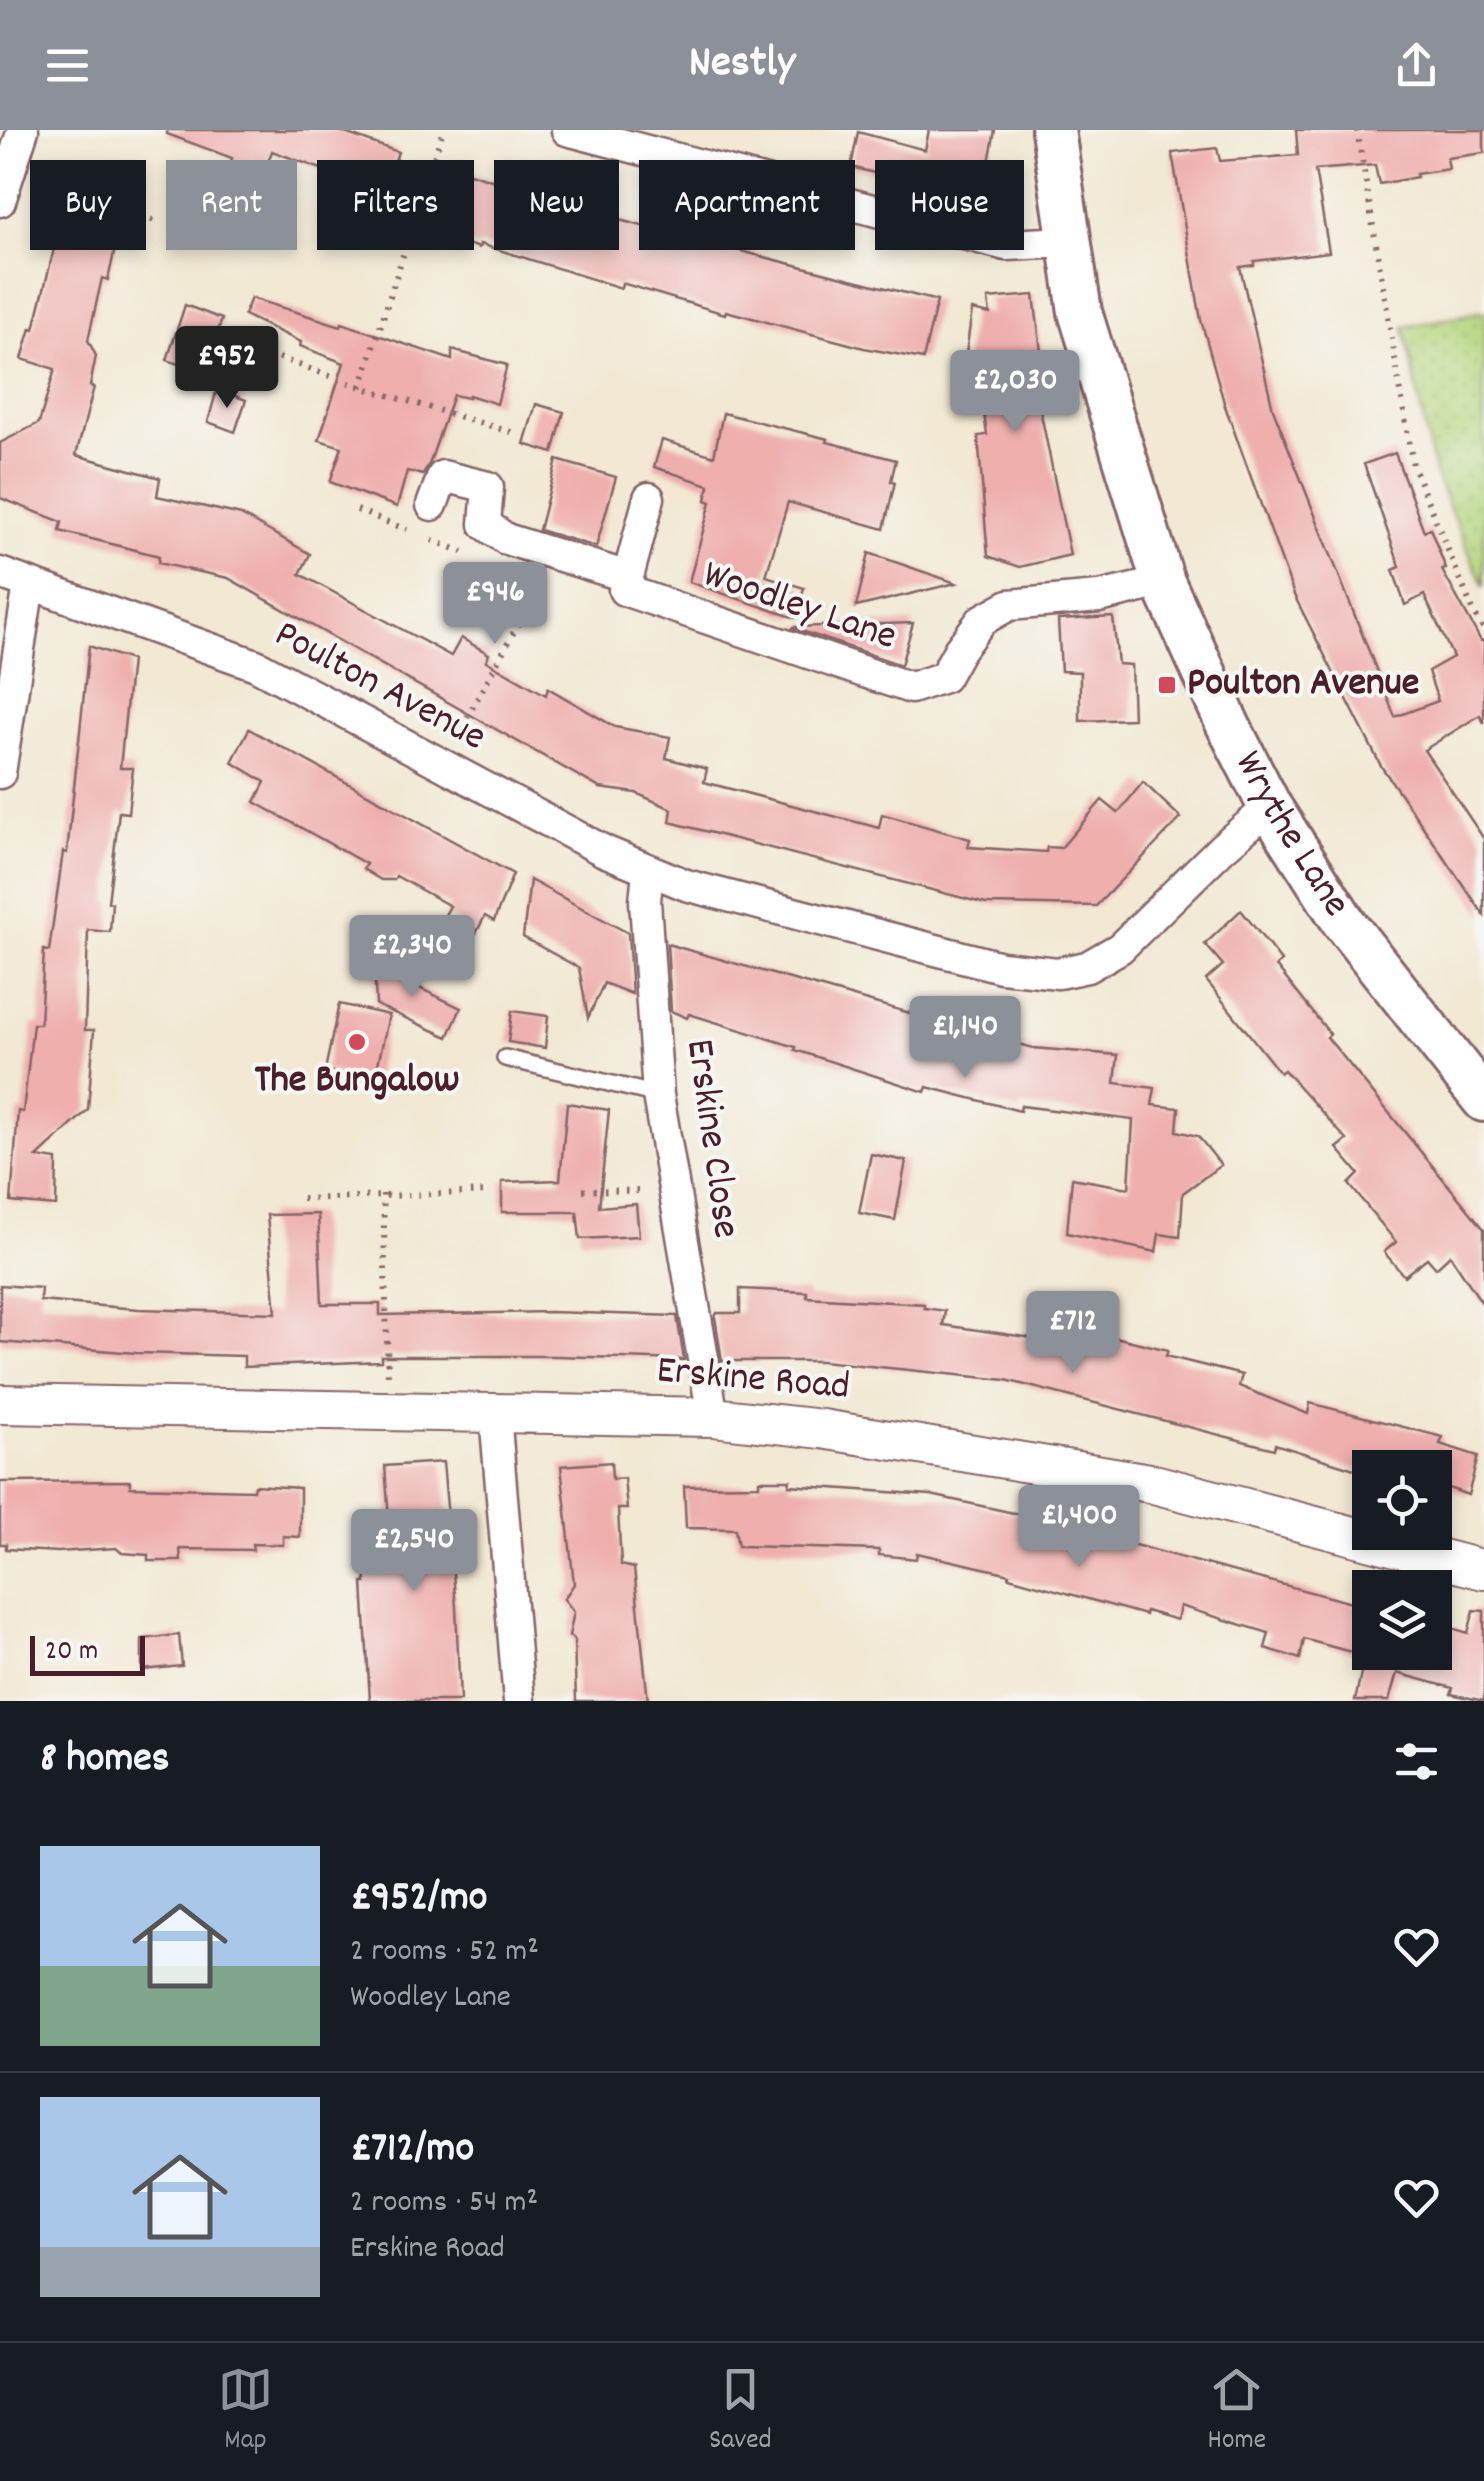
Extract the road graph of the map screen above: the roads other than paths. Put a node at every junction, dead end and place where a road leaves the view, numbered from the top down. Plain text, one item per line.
1 (23, 130) edge
2 (567, 130) edge
3 (1053, 130) edge
4 (4, 189) edge
5 (1069, 242) junction
6 (650, 498) dead end
7 (432, 505) dead end
8 (0, 573) edge
9 (628, 578) junction
10 (1163, 582) junction
11 (29, 584) junction
12 (0, 773) edge
13 (1270, 808) junction
14 (648, 871) junction
15 (504, 1058) dead end
16 (658, 1095) junction
17 (1484, 1100) edge
18 (0, 1404) edge
19 (495, 1414) junction
20 (714, 1417) junction
21 (1484, 1570) edge
22 (519, 1701) edge

1 - 4 street
2 - 5 street
3 - 5 main road, Wrythe Lane
5 - 10 main road, Wrythe Lane
6 - 9 street
7 - 9 street, Woodley Lane
8 - 11 street, Poulton Avenue
9 - 10 street, Woodley Lane
10 - 13 main road, Wrythe Lane
11 - 12 street
11 - 14 street, Poulton Avenue
13 - 14 street, Poulton Avenue
13 - 17 main road, Wrythe Lane
14 - 16 street, Erskine Close
15 - 16 lane
16 - 20 street, Erskine Close
18 - 19 street, Erskine Road
19 - 20 street, Erskine Road
19 - 22 street
20 - 21 street, Erskine Road

